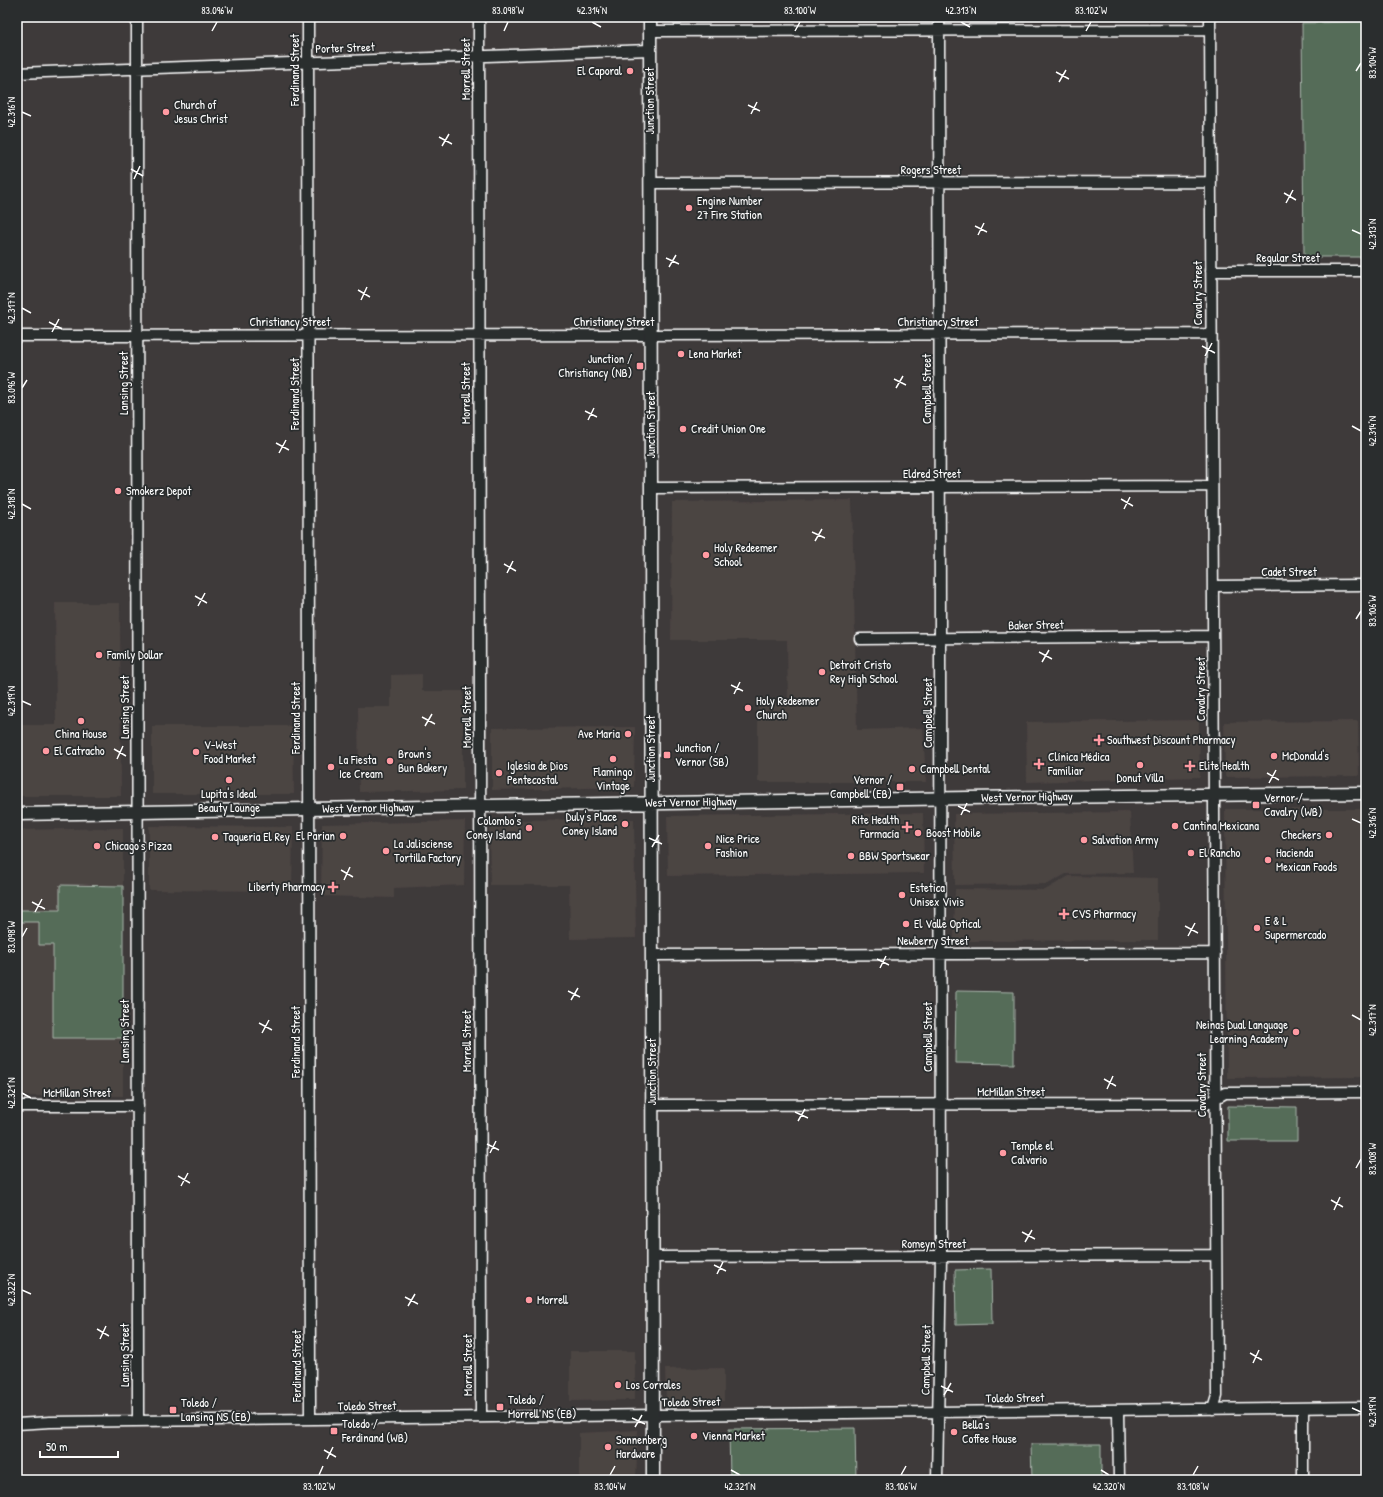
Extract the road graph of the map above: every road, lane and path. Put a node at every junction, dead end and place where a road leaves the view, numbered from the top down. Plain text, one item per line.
1 (137, 17) edge
2 (308, 17) edge
3 (479, 17) edge
4 (650, 17) edge
5 (939, 17) edge
6 (1210, 17) edge
7 (939, 30) junction
8 (1210, 30) junction
9 (650, 31) junction
10 (650, 50) junction
11 (479, 56) junction
12 (308, 62) junction
13 (137, 69) junction
14 (17, 72) edge
15 (1211, 182) junction
16 (651, 183) junction
17 (939, 183) junction
18 (1211, 271) junction
19 (1366, 271) edge
20 (479, 334) junction
21 (1212, 334) junction
22 (308, 335) junction
23 (651, 335) junction
24 (940, 335) junction
25 (17, 336) edge
26 (137, 336) junction
27 (1212, 486) junction
28 (940, 487) junction
29 (651, 488) junction
30 (1366, 585) edge
31 (1213, 586) junction
32 (1213, 636) junction
33 (860, 639) dead end
34 (941, 639) junction
35 (1366, 793) edge
36 (1214, 795) junction
37 (941, 798) junction
38 (651, 803) junction
39 (480, 806) junction
40 (309, 809) junction
41 (137, 812) junction
42 (17, 814) edge
43 (1214, 953) junction
44 (941, 954) junction
45 (652, 955) junction
46 (1366, 1092) edge
47 (1215, 1098) junction
48 (652, 1105) junction
49 (17, 1106) edge
50 (138, 1106) junction
51 (941, 1106) junction
52 (1215, 1255) junction
53 (941, 1257) junction
54 (653, 1258) junction
55 (1366, 1407) edge
56 (1303, 1408) junction
57 (1213, 1409) junction
58 (1118, 1410) junction
59 (938, 1412) junction
60 (653, 1415) junction
61 (481, 1417) junction
62 (310, 1419) junction
63 (138, 1421) junction
64 (17, 1424) edge
65 (653, 1480) edge
66 (937, 1480) edge
67 (1119, 1480) edge
68 (1303, 1480) edge

1 - 13 street, Lansing Street
2 - 12 street, Ferdinand Street
3 - 11 street, Morrell Street
4 - 9 street, Junction Street
5 - 7 street, Campbell Street
6 - 8 street, Cavalry Street
7 - 8 street
7 - 9 street
7 - 17 street, Campbell Street
8 - 15 street, Cavalry Street
9 - 10 street, Junction Street
10 - 11 street, Porter Street
10 - 16 street, Junction Street
11 - 12 street, Porter Street
11 - 20 street, Morrell Street
12 - 13 street, Porter Street
12 - 22 street, Ferdinand Street
13 - 14 street, Porter Street
13 - 26 street, Lansing Street
15 - 17 street, Rogers Street
15 - 18 street, Cavalry Street
16 - 17 street, Rogers Street
16 - 23 street, Junction Street
17 - 24 street, Campbell Street
18 - 19 street, Regular Street
18 - 21 street, Cavalry Street
20 - 22 street, Christiancy Street
20 - 23 street, Christiancy Street
20 - 39 street, Morrell Street
21 - 24 street, Christiancy Street
21 - 27 street, Cavalry Street
22 - 26 street, Christiancy Street
22 - 40 street, Ferdinand Street
23 - 24 street, Christiancy Street
23 - 29 street, Junction Street
24 - 28 street, Campbell Street
25 - 26 street, Christiancy Street
26 - 41 street, Lansing Street
27 - 28 street, Eldred Street
27 - 31 street, Cavalry Street
28 - 29 street, Eldred Street
28 - 34 street, Campbell Street
29 - 38 street, Junction Street
30 - 31 street, Cadet Street
31 - 32 street, Cavalry Street
32 - 34 street, Baker Street
32 - 36 street, Cavalry Street
33 - 34 street, Baker Street
34 - 37 street, Campbell Street
35 - 36 street, West Vernor Highway
36 - 37 street, West Vernor Highway
36 - 43 street, Cavalry Street
37 - 38 street, West Vernor Highway
37 - 44 street, Campbell Street
38 - 39 street, West Vernor Highway
38 - 45 street, Junction Street
39 - 40 street, West Vernor Highway
39 - 61 street, Morrell Street
40 - 41 street, West Vernor Highway
40 - 62 street, Ferdinand Street
41 - 42 street, West Vernor Highway
41 - 50 street, Lansing Street
43 - 44 street, Newberry Street
43 - 47 street, Cavalry Street
44 - 45 street, Newberry Street
44 - 51 street, Campbell Street
45 - 48 street, Junction Street
46 - 47 street, McMillan Street
47 - 51 street, McMillan Street
47 - 52 street, Cavalry Street
48 - 51 street, McMillan Street
48 - 54 street, Junction Street
49 - 50 street, McMillan Street
50 - 63 street, Lansing Street
51 - 53 street, Campbell Street
52 - 53 street, Romeyn Street
52 - 57 street, Cavalry Street
53 - 54 street, Romeyn Street
53 - 59 street, Campbell Street
54 - 60 street, Junction Street
55 - 56 street, Toledo Street
56 - 57 street, Toledo Street
56 - 68 street
57 - 58 street, Toledo Street
58 - 59 street, Toledo Street
58 - 67 street
59 - 60 street, Toledo Street
59 - 66 street, Campbell Street
60 - 61 street, Toledo Street
60 - 65 street, Junction Street
61 - 62 street, Toledo Street
62 - 63 street, Toledo Street
63 - 64 street, Toledo Street

